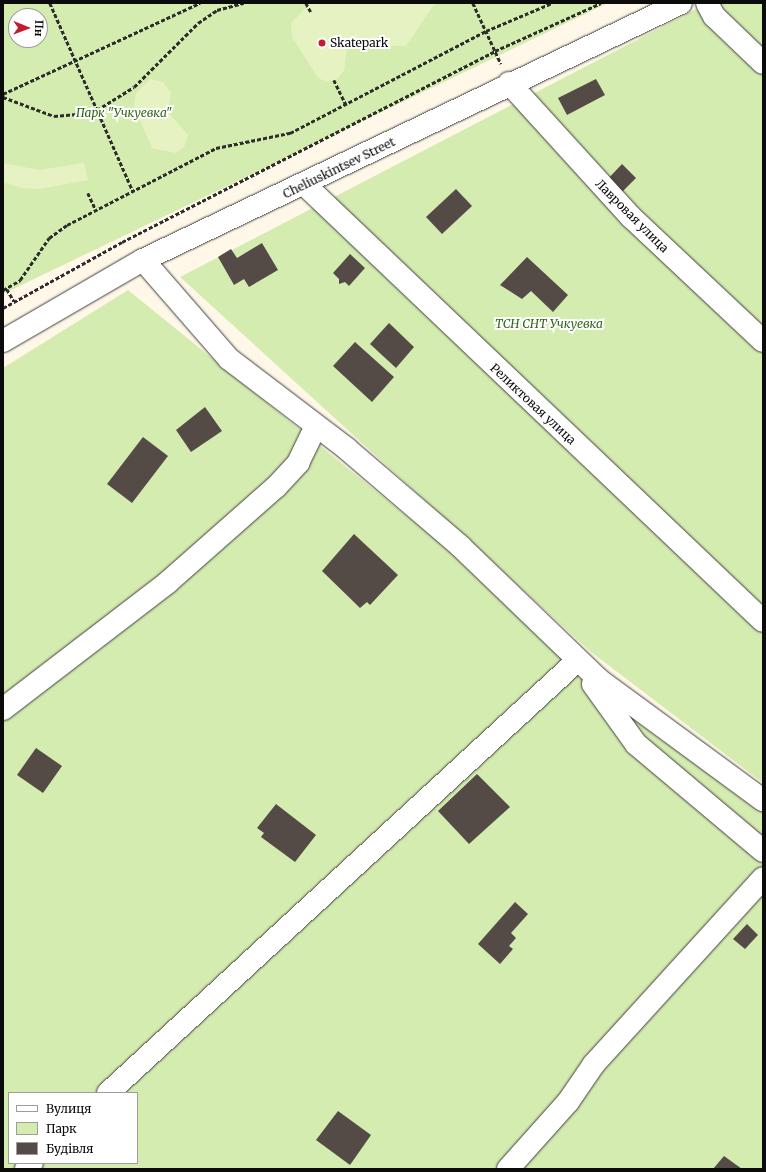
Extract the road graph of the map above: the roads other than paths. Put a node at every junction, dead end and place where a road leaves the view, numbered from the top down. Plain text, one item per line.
1 (681, 3) edge
2 (707, 3) edge
3 (763, 63) edge
4 (509, 83) junction
5 (305, 185) junction
6 (143, 260) junction
7 (3, 341) edge
8 (763, 342) edge
9 (316, 426) junction
10 (763, 621) edge
11 (571, 666) junction
12 (3, 709) edge
13 (763, 800) edge
14 (763, 852) edge
15 (763, 878) edge
16 (109, 1092) edge
17 (508, 1169) edge

1 - 4 street, Cheliuskintsev Street
2 - 3 street
4 - 5 street, Cheliuskintsev Street
4 - 8 street, Лавровая улица
5 - 6 street, Cheliuskintsev Street
5 - 10 street, Реликтовая улица
6 - 7 street, Cheliuskintsev Street
6 - 9 street
9 - 11 street
9 - 12 street
11 - 13 street
11 - 14 street
11 - 16 street
15 - 17 street

